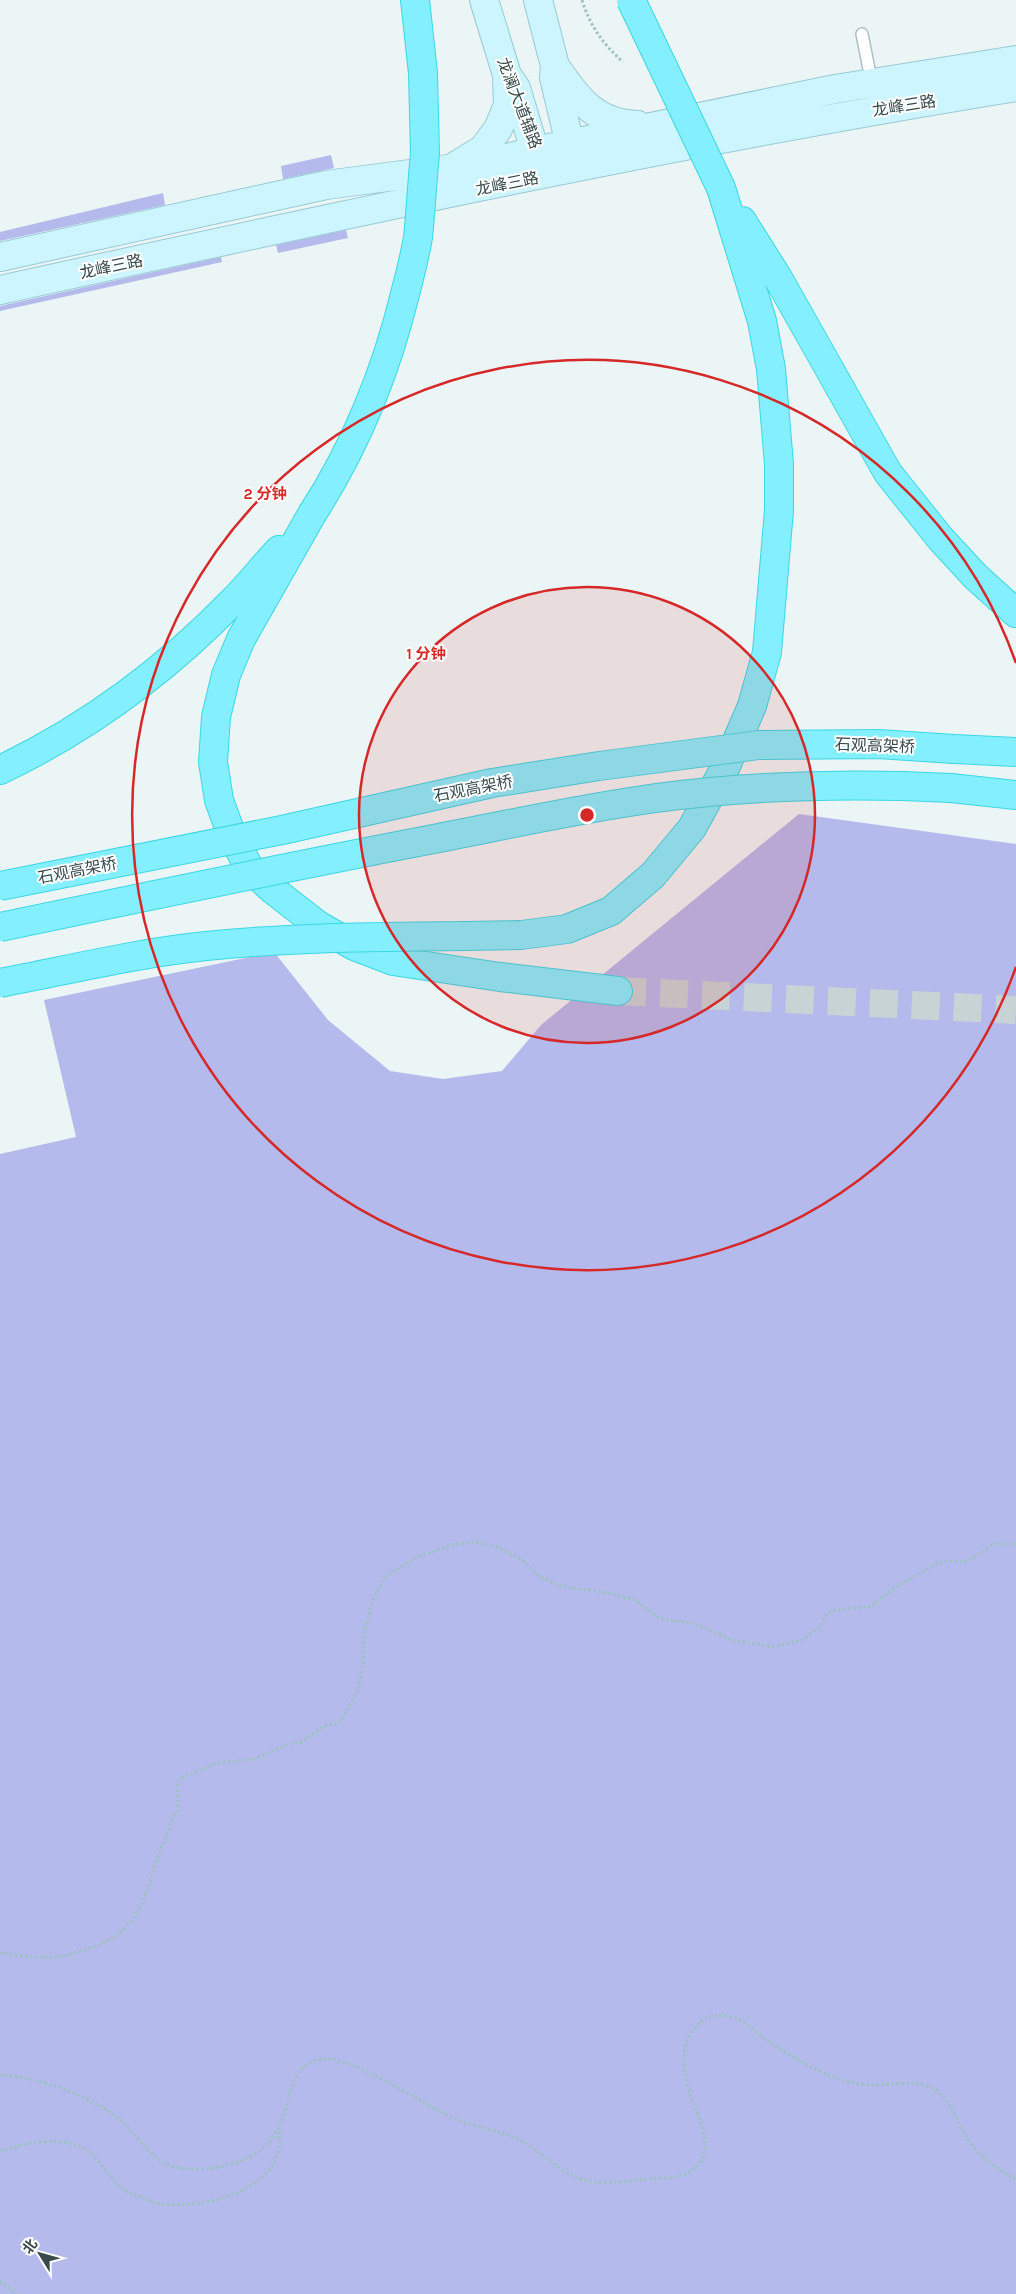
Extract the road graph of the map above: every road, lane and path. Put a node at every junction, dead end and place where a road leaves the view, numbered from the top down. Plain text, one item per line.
1 (415, 0) edge
2 (428, 0) edge
3 (484, 0) edge
4 (538, 0) edge
5 (582, 0) edge
6 (631, 0) edge
7 (862, 34) dead end
8 (1016, 60) edge
9 (623, 62) dead end
10 (555, 66) junction
11 (507, 75) junction
12 (1016, 87) edge
13 (874, 97) junction
14 (658, 126) junction
15 (570, 144) junction
16 (535, 151) junction
17 (424, 154) junction
18 (452, 168) junction
19 (560, 172) junction
20 (721, 188) junction
21 (0, 256) edge
22 (0, 290) edge
23 (312, 514) junction
24 (1016, 613) edge
25 (1016, 752) edge
26 (0, 770) edge
27 (1016, 795) edge
28 (0, 886) edge
29 (0, 927) edge
30 (0, 983) edge
31 (618, 991) tunnel mouth
32 (1016, 1544) edge
33 (0, 1953) edge
34 (0, 2075) edge
35 (279, 2129) junction
36 (0, 2151) edge
37 (1016, 2179) edge
38 (0, 2281) edge
39 (17, 2294) edge

1 - 17 highway
2 - 17 highway
3 - 11 main road, 龙澜大道辅路
4 - 10 main road, 龙澜大道辅路
5 - 9 path
6 - 20 highway, bridge
7 - 13 lane
8 - 13 main road, 龙峰三路
10 - 14 main road
10 - 15 main road, 龙澜大道辅路
11 - 16 main road, 龙澜大道辅路
11 - 18 main road
12 - 13 main road, 龙峰三路
13 - 14 main road, 龙峰三路
13 - 19 main road, 龙峰三路
14 - 15 main road, 龙峰三路
15 - 16 main road, 龙峰三路
15 - 19 main road, 龙澜大道辅路
16 - 18 main road, 龙峰三路
16 - 19 main road, 龙澜大道辅路
17 - 23 highway, bridge
18 - 21 main road, 龙峰三路
19 - 22 main road, 龙峰三路
20 - 24 highway
20 - 30 highway, bridge
23 - 26 highway
23 - 31 highway, bridge
25 - 28 highway, 石观高架桥, bridge
27 - 29 highway, bridge
32 - 33 path
34 - 35 path
35 - 36 path
35 - 37 path
38 - 39 path

